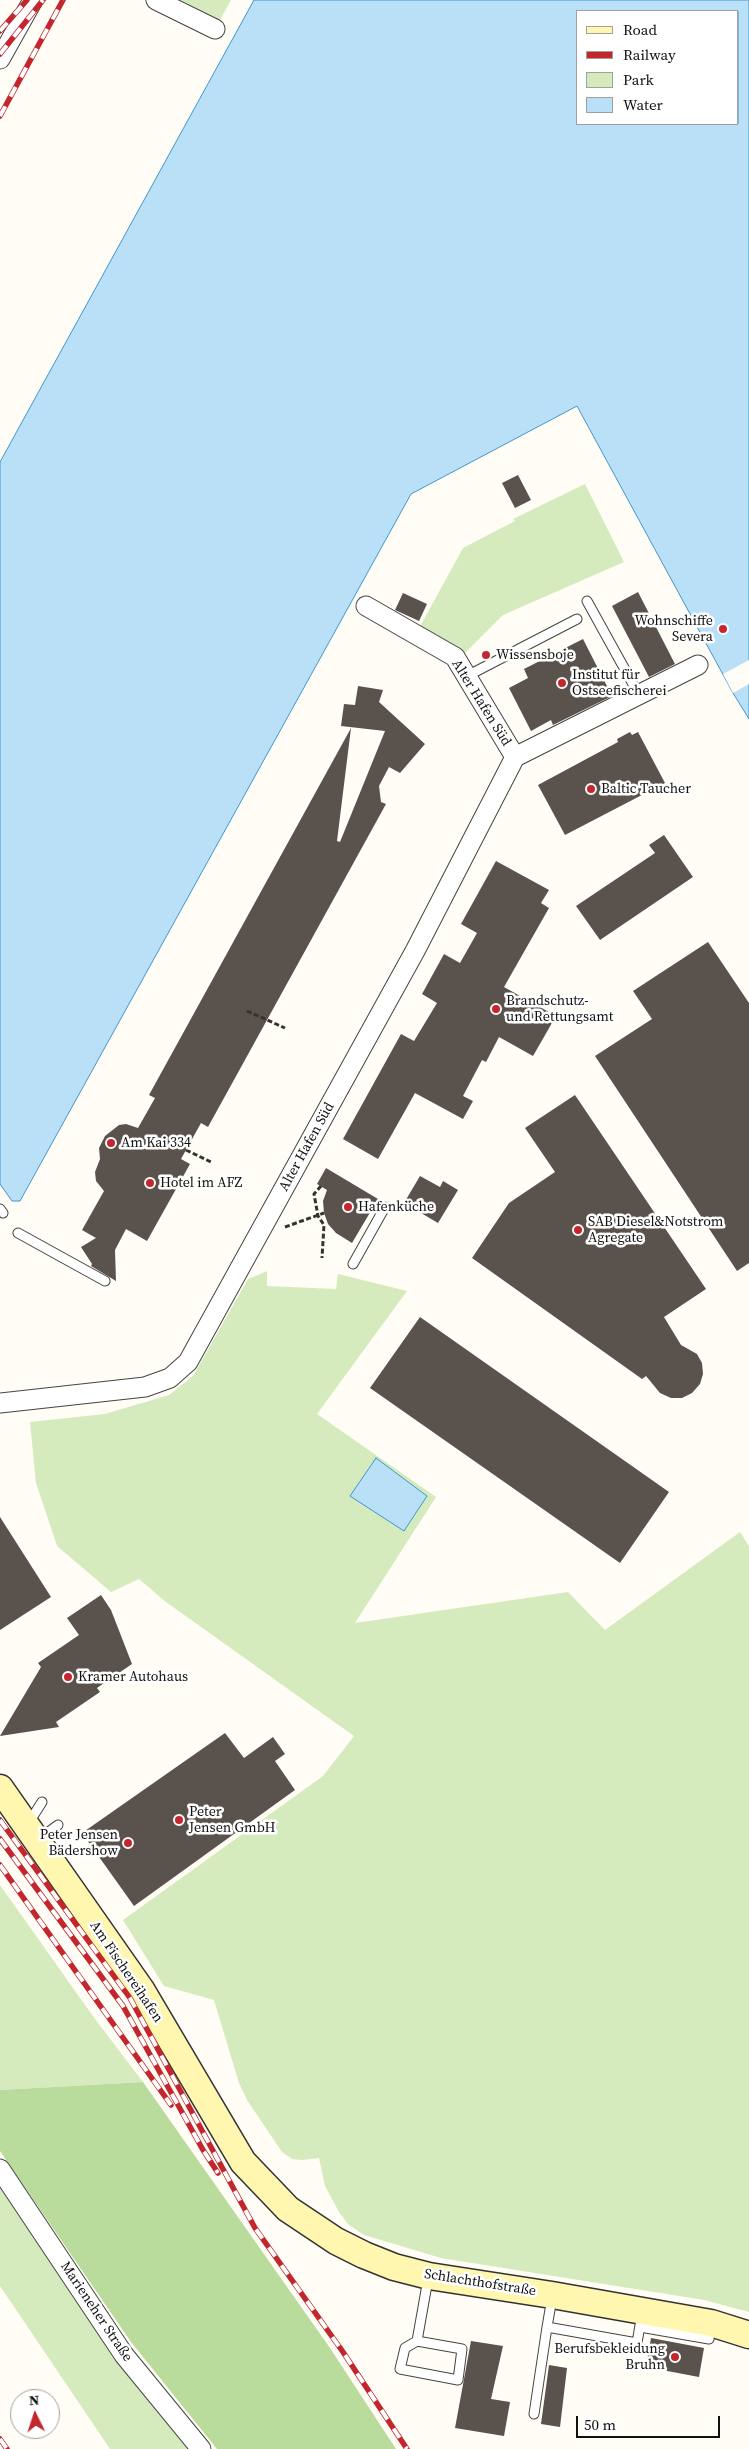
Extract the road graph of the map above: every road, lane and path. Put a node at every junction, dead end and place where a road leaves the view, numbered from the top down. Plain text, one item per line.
1 (33, 0) edge
2 (156, 0) edge
3 (215, 29) dead end
4 (0, 59) edge
5 (587, 601) dead end
6 (366, 606) dead end
7 (577, 619) dead end
8 (698, 665) dead end
9 (467, 676) junction
10 (639, 695) junction
11 (516, 757) junction
12 (247, 1011) dead end
13 (285, 1028) dead end
14 (186, 1150) dead end
15 (213, 1163) dead end
16 (321, 1186) dead end
17 (385, 1207) dead end
18 (324, 1213) dead end
19 (318, 1216) junction
20 (264, 1224) junction
21 (18, 1234) dead end
22 (322, 1258) dead end
23 (353, 1264) dead end
24 (104, 1281) dead end
25 (0, 1403) edge
26 (0, 1788) edge
27 (42, 1802) dead end
28 (58, 1825) dead end
29 (31, 1833) junction
30 (243, 2162) joint
31 (0, 2168) edge
32 (429, 2276) junction
33 (552, 2295) junction
34 (641, 2319) junction
35 (547, 2327) junction
36 (749, 2335) edge
37 (417, 2342) junction
38 (534, 2414) dead end
39 (201, 2449) edge

1 - 4 street
2 - 3 street
5 - 10 lane
6 - 9 street, Alter Hafen Süd
7 - 9 lane
8 - 10 street, Alter Hafen Süd
9 - 11 street, Alter Hafen Süd
10 - 11 street, Alter Hafen Süd
11 - 20 street, Alter Hafen Süd
12 - 13 path
14 - 15 path
16 - 19 path
17 - 23 lane
18 - 19 path
19 - 20 path
19 - 22 path
20 - 25 street, Alter Hafen Süd
21 - 24 lane
26 - 29 street, Am Fischereihafen
27 - 29 lane
28 - 29 lane
29 - 30 street, Am Fischereihafen
30 - 32 street, Schlachthofstraße
31 - 39 street, Marieneher Straße
32 - 33 street, Schlachthofstraße
32 - 37 lane
33 - 34 street, Schlachthofstraße
33 - 35 lane
34 - 35 lane
34 - 36 street, Schlachthofstraße
35 - 38 lane
37 - 37 lane

